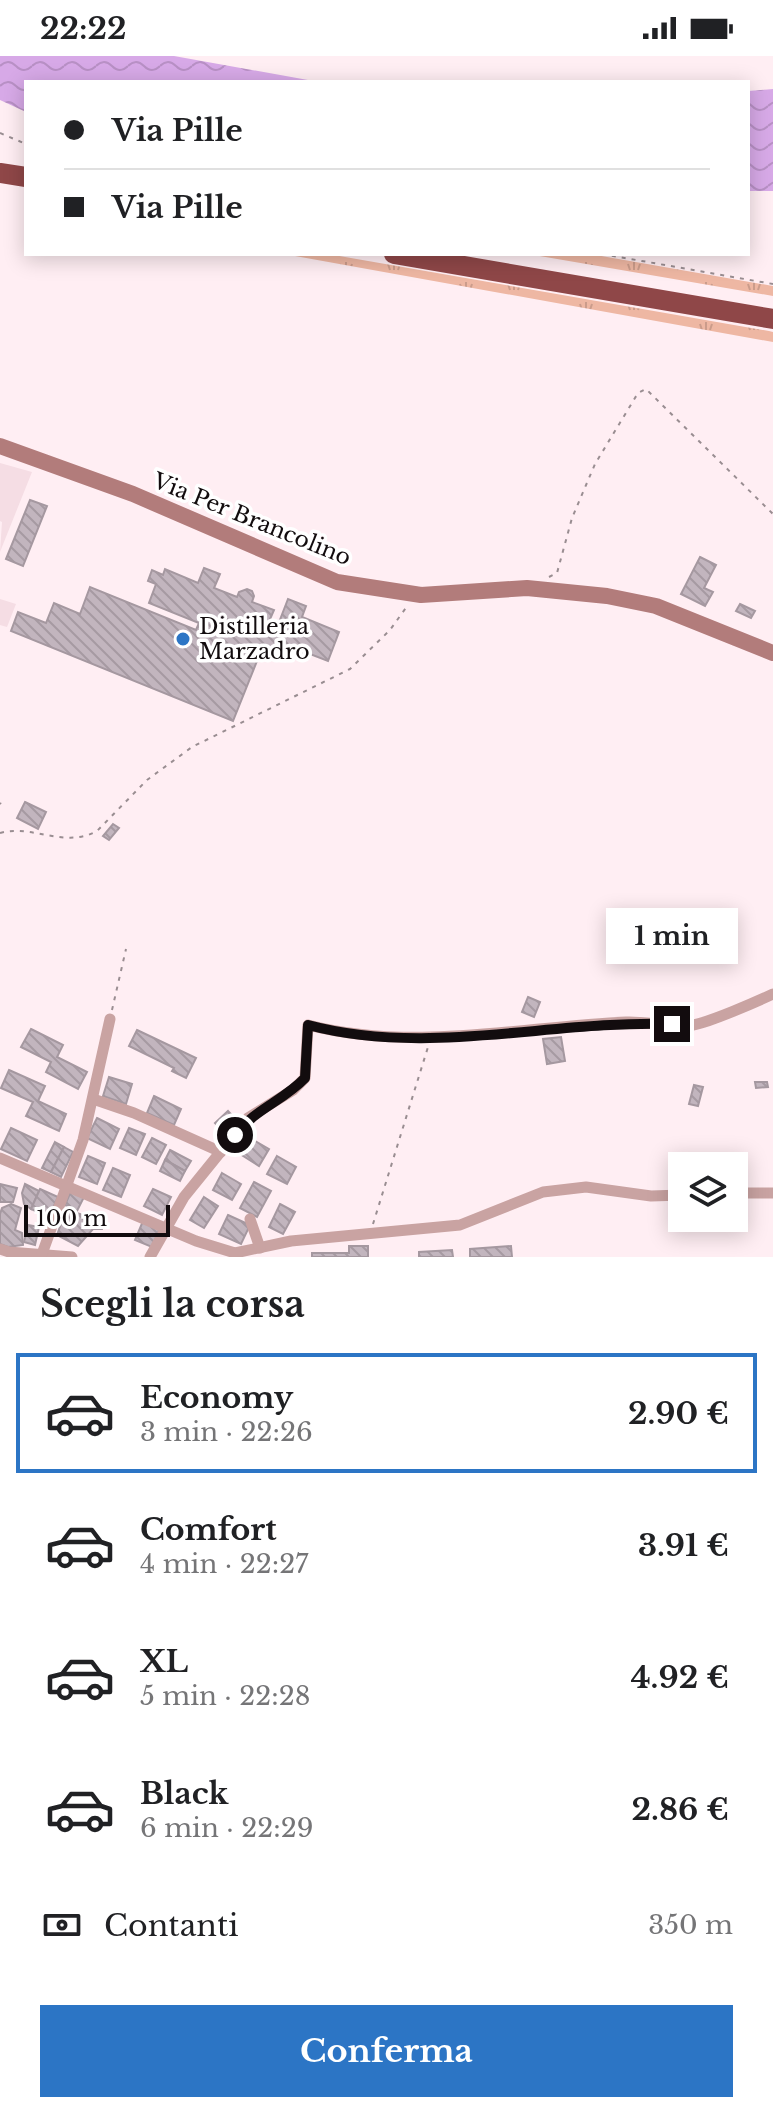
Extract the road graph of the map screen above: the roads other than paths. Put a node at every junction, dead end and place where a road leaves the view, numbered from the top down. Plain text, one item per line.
1 (0, 173) edge
2 (24, 177) edge
3 (0, 185) edge
4 (24, 189) edge
5 (406, 256) edge
6 (481, 256) edge
7 (773, 306) edge
8 (773, 319) edge
9 (0, 446) edge
10 (773, 653) edge
11 (773, 994) edge
12 (110, 1019) road end
13 (93, 1099) junction
14 (221, 1152) junction
15 (0, 1158) edge
16 (68, 1185) junction
17 (748, 1193) edge
18 (773, 1193) edge
19 (668, 1195) edge
20 (250, 1219) dead end
21 (166, 1227) junction
22 (260, 1248) junction
23 (0, 1249) edge
24 (42, 1254) junction
25 (72, 1257) edge
26 (150, 1257) edge

1 - 2 highway
3 - 4 highway
5 - 8 highway
6 - 7 highway
9 - 10 main road, Via Per Brancolino
11 - 14 street
12 - 13 street
13 - 14 street
13 - 16 street
14 - 21 street
15 - 16 street
16 - 21 street
16 - 24 street
17 - 18 street
19 - 22 street
20 - 22 street
21 - 22 street
21 - 26 street
23 - 24 street
24 - 25 street

